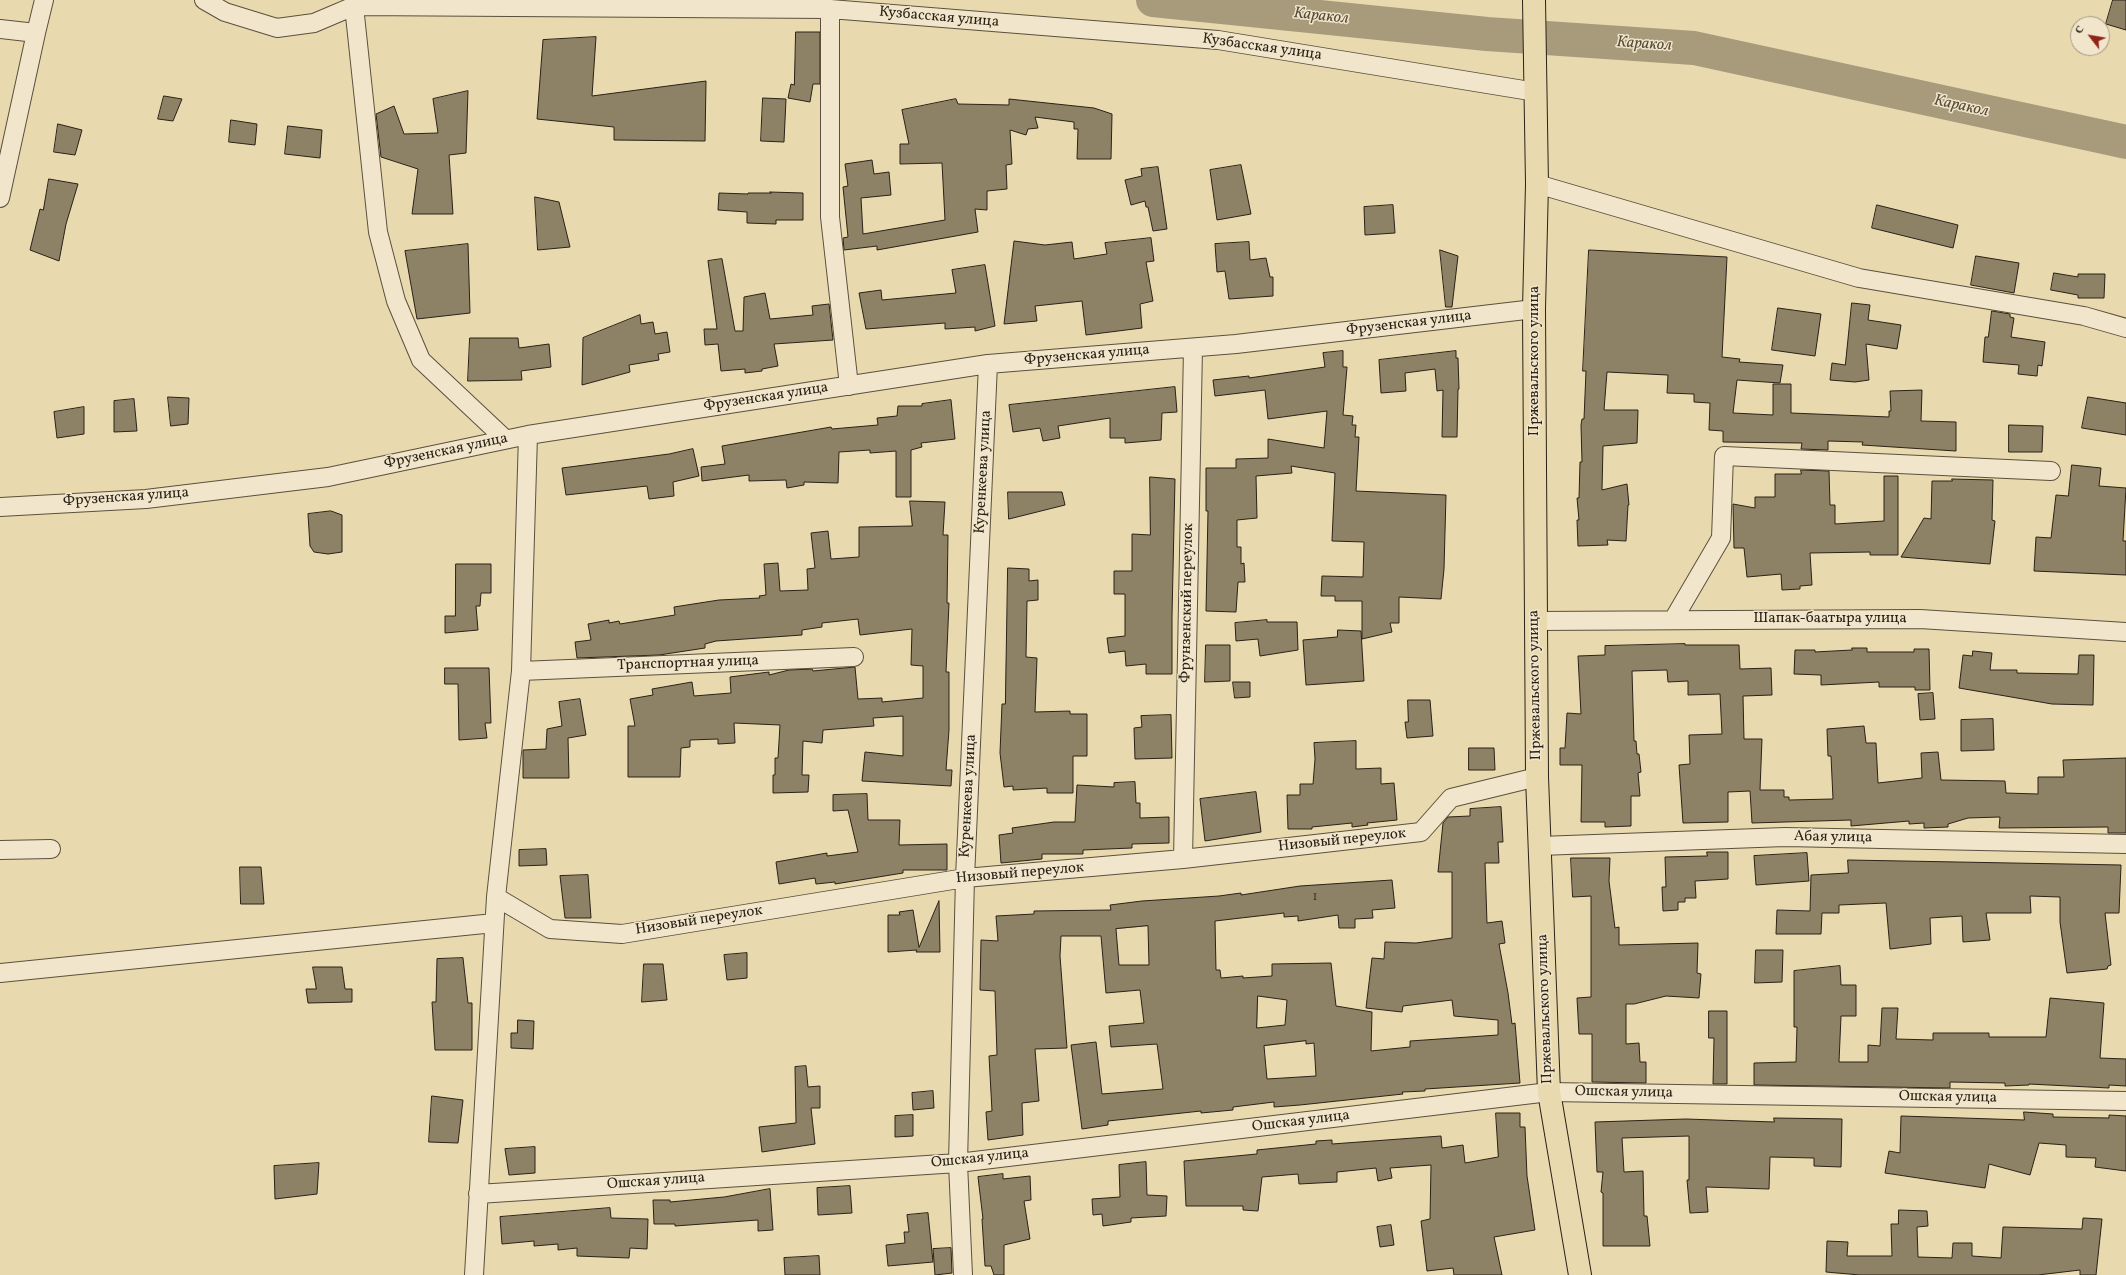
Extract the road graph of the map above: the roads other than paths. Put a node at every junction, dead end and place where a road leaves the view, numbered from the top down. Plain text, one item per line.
1 (44, 0) edge
2 (204, 0) edge
3 (1534, 0) edge
4 (354, 6) junction
5 (830, 9) junction
6 (0, 29) edge
7 (36, 33) junction
8 (1536, 92) junction
9 (1537, 184) junction
10 (0, 198) edge
11 (1534, 309) junction
12 (2126, 328) edge
13 (1193, 348) junction
14 (988, 364) junction
15 (848, 386) junction
16 (528, 435) junction
17 (505, 439) junction
18 (2051, 471) dead end
19 (0, 507) edge
20 (1672, 620) junction
21 (1535, 621) junction
22 (2126, 632) edge
23 (854, 657) dead end
24 (521, 671) junction
25 (1537, 777) junction
26 (2126, 844) edge
27 (1540, 846) junction
28 (51, 849) dead end
29 (0, 850) edge
30 (1183, 859) junction
31 (965, 878) junction
32 (496, 897) junction
33 (494, 923) junction
34 (0, 973) edge
35 (1549, 1092) junction
36 (2126, 1101) edge
37 (958, 1163) junction
38 (478, 1194) junction
39 (474, 1275) edge
40 (963, 1275) edge
41 (1580, 1275) edge

1 - 7 street
2 - 4 street, Кузбасская улица
3 - 8 main road, Пржевальского улица
4 - 5 street, Кузбасская улица
4 - 17 street
5 - 8 street, Кузбасская улица
5 - 15 street
6 - 7 street
7 - 10 street
8 - 9 main road, Пржевальского улица
9 - 11 main road, Пржевальского улица
9 - 12 street
11 - 13 street, Фрузенская улица
11 - 21 main road, Пржевальского улица
13 - 14 street, Фрузенская улица
13 - 30 street, Фрунзенский переулок
14 - 15 street, Фрузенская улица
14 - 31 street, Куренкеева улица
15 - 16 street, Фрузенская улица
16 - 17 street, Фрузенская улица
16 - 24 street
17 - 19 street, Фрузенская улица
18 - 20 street
20 - 21 street, Шапак-баатыра улица
20 - 22 street, Шапак-баатыра улица
21 - 25 main road, Пржевальского улица
23 - 24 street, Транспортная улица
24 - 32 street
25 - 27 main road, Пржевальского улица
25 - 30 street, Низовый переулок
26 - 27 street, Абая улица
27 - 35 main road, Пржевальского улица
28 - 29 street
30 - 31 street, Низовый переулок
31 - 32 street, Низовый переулок
31 - 37 street, Куренкеева улица
32 - 33 street
33 - 34 street
33 - 38 street
35 - 36 street, Ошская улица
35 - 37 street, Ошская улица
35 - 41 main road, Пржевальского улица
37 - 38 street, Ошская улица
37 - 40 street, Куренкеева улица
38 - 39 street

